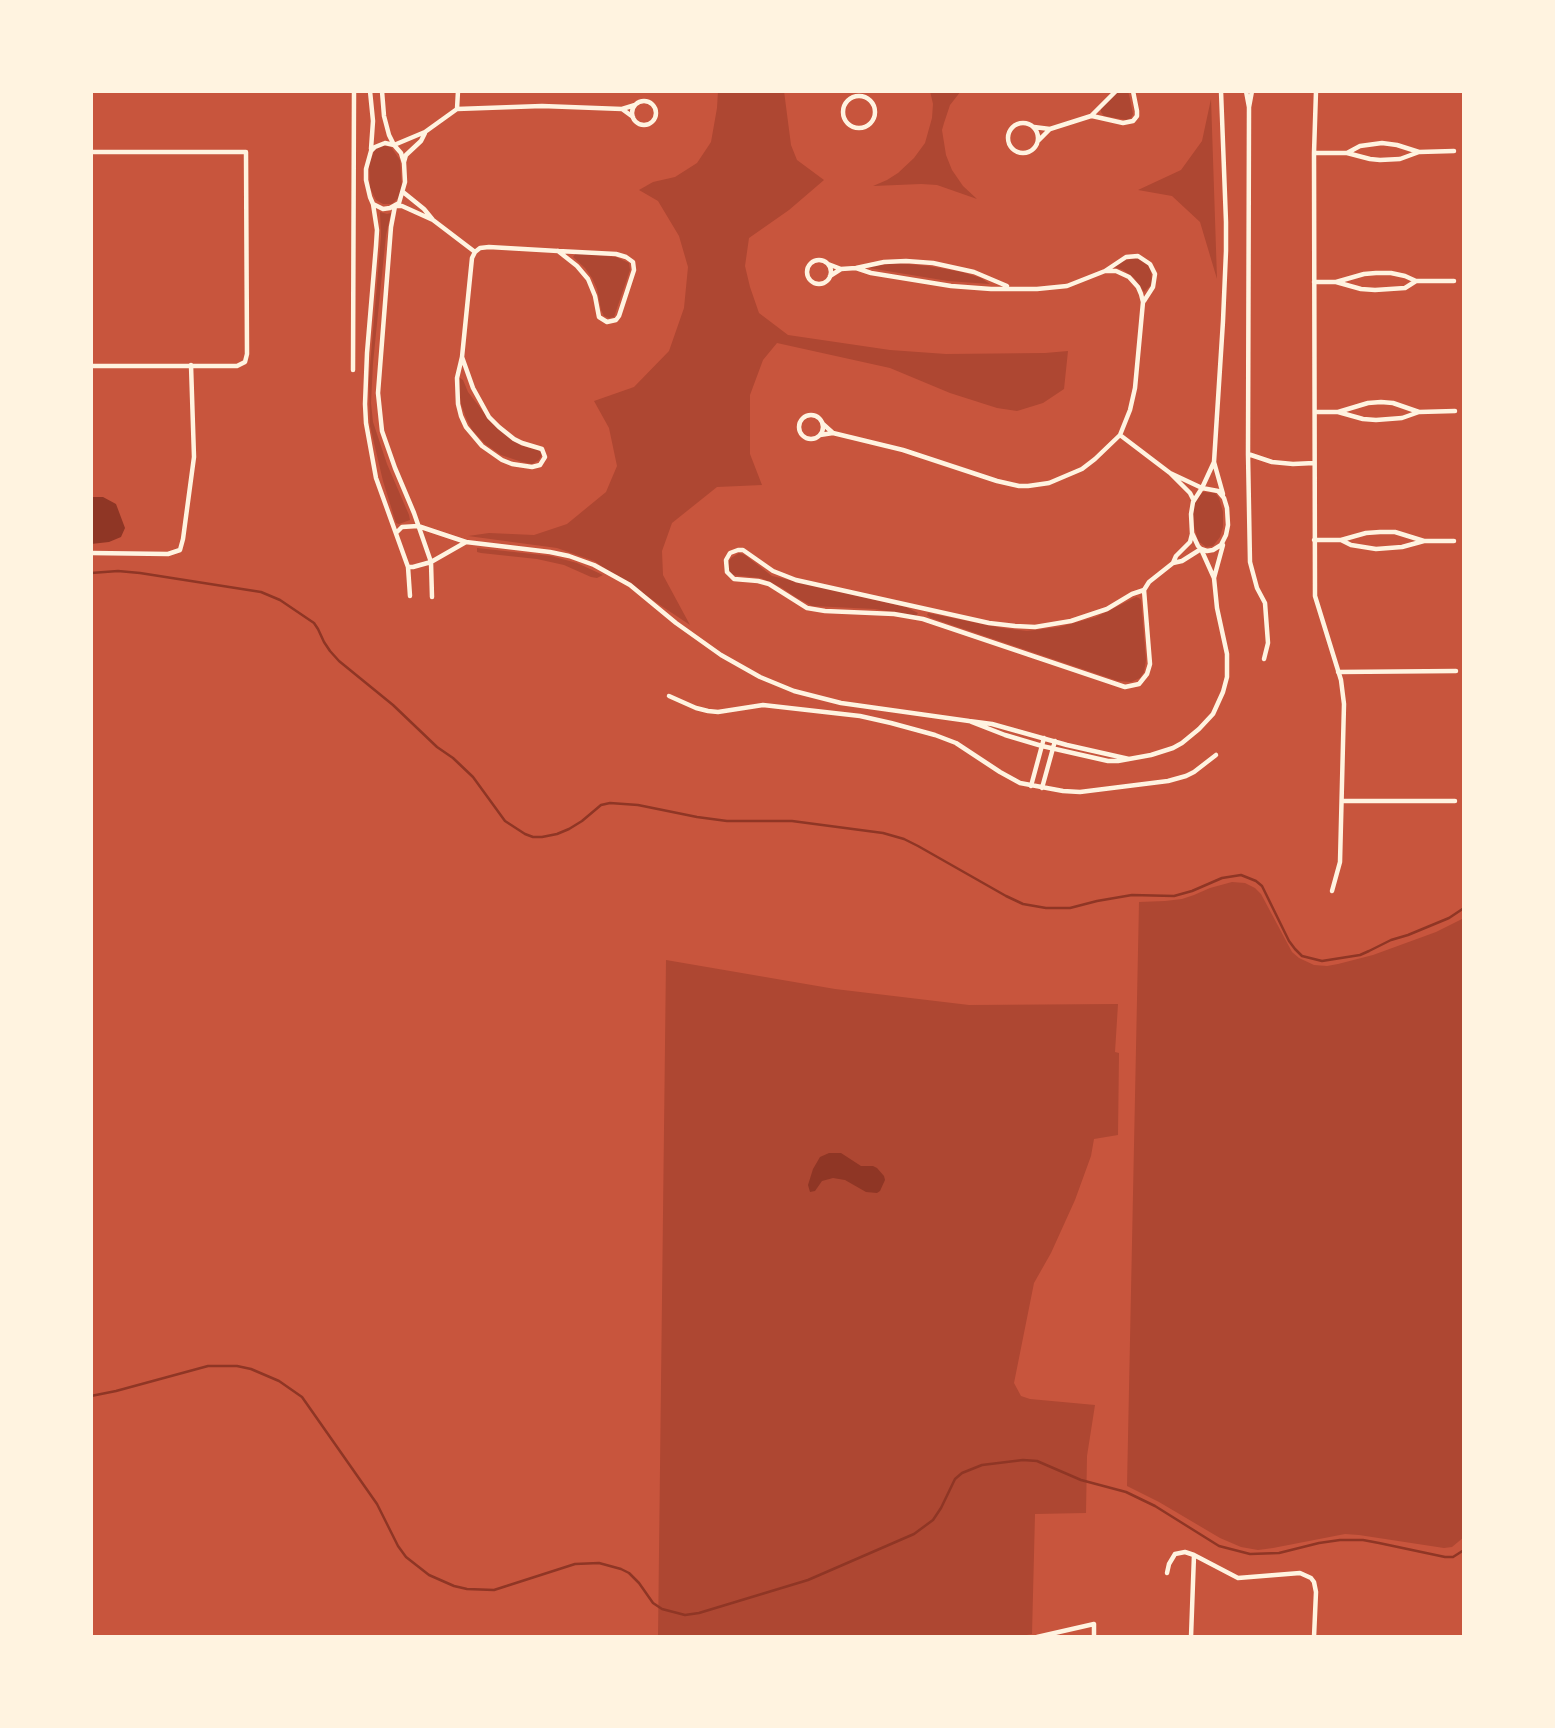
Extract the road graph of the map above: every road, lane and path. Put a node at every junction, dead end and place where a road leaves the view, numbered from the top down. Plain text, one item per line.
1 (354, 91) edge
2 (370, 91) edge
3 (382, 91) edge
4 (458, 91) edge
5 (860, 91) edge
6 (867, 91) edge
7 (1116, 91) edge
8 (1133, 91) edge
9 (1221, 91) edge
10 (1246, 91) edge
11 (1252, 91) edge
12 (1316, 91) edge
13 (854, 96) junction
14 (870, 100) junction
15 (635, 105) junction
16 (1249, 107) junction
17 (622, 109) junction
18 (457, 110) junction
19 (1091, 116) junction
20 (633, 117) junction
21 (1032, 126) junction
22 (1050, 129) junction
23 (425, 132) junction
24 (1038, 142) junction
25 (394, 145) junction
26 (371, 151) junction
27 (1454, 151) dead end
28 (91, 152) edge
29 (1419, 152) junction
30 (1314, 153) junction
31 (1347, 153) junction
32 (404, 163) junction
33 (403, 192) junction
34 (373, 204) junction
35 (395, 206) junction
36 (433, 220) junction
37 (558, 251) junction
38 (475, 252) junction
39 (828, 264) junction
40 (841, 268) junction
41 (856, 268) junction
42 (1105, 271) junction
43 (830, 276) junction
44 (1416, 281) junction
45 (1454, 281) dead end
46 (1314, 282) junction
47 (1336, 282) junction
48 (1011, 288) junction
49 (1143, 302) junction
50 (462, 357) junction
51 (191, 365) junction
52 (91, 366) edge
53 (353, 370) dead end
54 (1455, 411) dead end
55 (1315, 412) junction
56 (1338, 412) junction
57 (1419, 412) junction
58 (822, 424) junction
59 (833, 433) junction
60 (1120, 435) junction
61 (819, 436) junction
62 (1248, 454) junction
63 (1214, 462) junction
64 (1314, 463) junction
65 (1170, 473) junction
66 (1202, 488) junction
67 (1224, 498) junction
68 (1193, 502) junction
69 (418, 526) junction
70 (395, 533) junction
71 (1192, 533) junction
72 (1314, 540) junction
73 (1341, 540) junction
74 (1224, 541) junction
75 (1424, 541) junction
76 (1454, 541) dead end
77 (466, 542) junction
78 (1201, 549) junction
79 (91, 554) edge
80 (431, 562) junction
81 (1173, 563) junction
82 (408, 567) junction
83 (1214, 578) junction
84 (1144, 590) junction
85 (410, 596) dead end
86 (432, 597) dead end
87 (926, 608) junction
88 (923, 619) junction
89 (1264, 659) dead end
90 (1456, 671) dead end
91 (1338, 672) junction
92 (669, 696) dead end
93 (969, 721) junction
94 (1044, 738) junction
95 (1055, 741) junction
96 (1042, 746) junction
97 (1053, 749) junction
98 (1216, 755) dead end
99 (1129, 759) junction
100 (1031, 786) junction
101 (1042, 788) junction
102 (1342, 801) junction
103 (1455, 801) dead end
104 (1332, 891) dead end
105 (1194, 1555) junction
106 (1167, 1573) dead end
107 (1037, 1637) edge
108 (1094, 1637) edge
109 (1191, 1637) edge
110 (1314, 1637) edge

1 - 53 street
2 - 26 street
3 - 25 street
4 - 18 street
5 - 13 street
6 - 14 street
7 - 19 street
8 - 19 street
9 - 63 street
10 - 16 street
11 - 16 street
12 - 30 street
13 - 14 street
13 - 14 street
15 - 17 street
15 - 20 street
15 - 20 street
16 - 62 street
17 - 18 street
17 - 20 street
18 - 23 street
19 - 22 street
21 - 22 street
21 - 24 street
21 - 24 street
22 - 24 street
23 - 25 street
23 - 32 street
25 - 26 street
25 - 32 street
26 - 34 street
27 - 29 street
28 - 51 street
29 - 31 street
29 - 31 street
30 - 31 street
30 - 46 street
32 - 33 street
33 - 35 street
33 - 36 street
34 - 35 street
34 - 70 street
35 - 36 street
35 - 69 street
36 - 38 street
37 - 37 street
37 - 38 street
38 - 50 street
39 - 40 street
39 - 43 street
39 - 43 street
40 - 41 street
40 - 43 street
41 - 48 street
41 - 48 street
42 - 48 street
42 - 49 street
42 - 49 street
44 - 45 street
44 - 47 street
44 - 47 street
46 - 47 street
46 - 55 street
49 - 60 street
50 - 50 street
51 - 52 street
51 - 79 street
54 - 57 street
55 - 56 street
55 - 64 street
56 - 57 street
56 - 57 street
58 - 59 street
58 - 61 street
58 - 61 street
59 - 60 street
59 - 61 street
60 - 65 street
62 - 64 street
62 - 89 street
63 - 66 street
63 - 67 street
64 - 72 street
65 - 66 street
65 - 68 street
66 - 67 street
66 - 68 street
67 - 74 street
68 - 71 street
69 - 70 street
69 - 77 street
69 - 80 street
70 - 82 street
71 - 78 street
71 - 81 street
72 - 73 street
72 - 91 street
73 - 75 street
73 - 75 street
74 - 78 street
74 - 83 street
75 - 76 street
77 - 80 street
77 - 93 street
78 - 81 street
78 - 83 street
80 - 82 street
80 - 86 street
81 - 84 street
82 - 85 street
83 - 99 street
84 - 87 street
84 - 88 street
87 - 88 street
87 - 88 street
90 - 91 street
91 - 102 street
92 - 100 street
93 - 94 street
93 - 96 street
94 - 95 street
94 - 96 street
95 - 97 street
95 - 99 street
96 - 97 street
96 - 100 street
97 - 99 street
97 - 101 street
98 - 101 street
100 - 101 street
102 - 103 street
102 - 104 street
105 - 106 street
105 - 109 street
105 - 110 street
107 - 108 street

